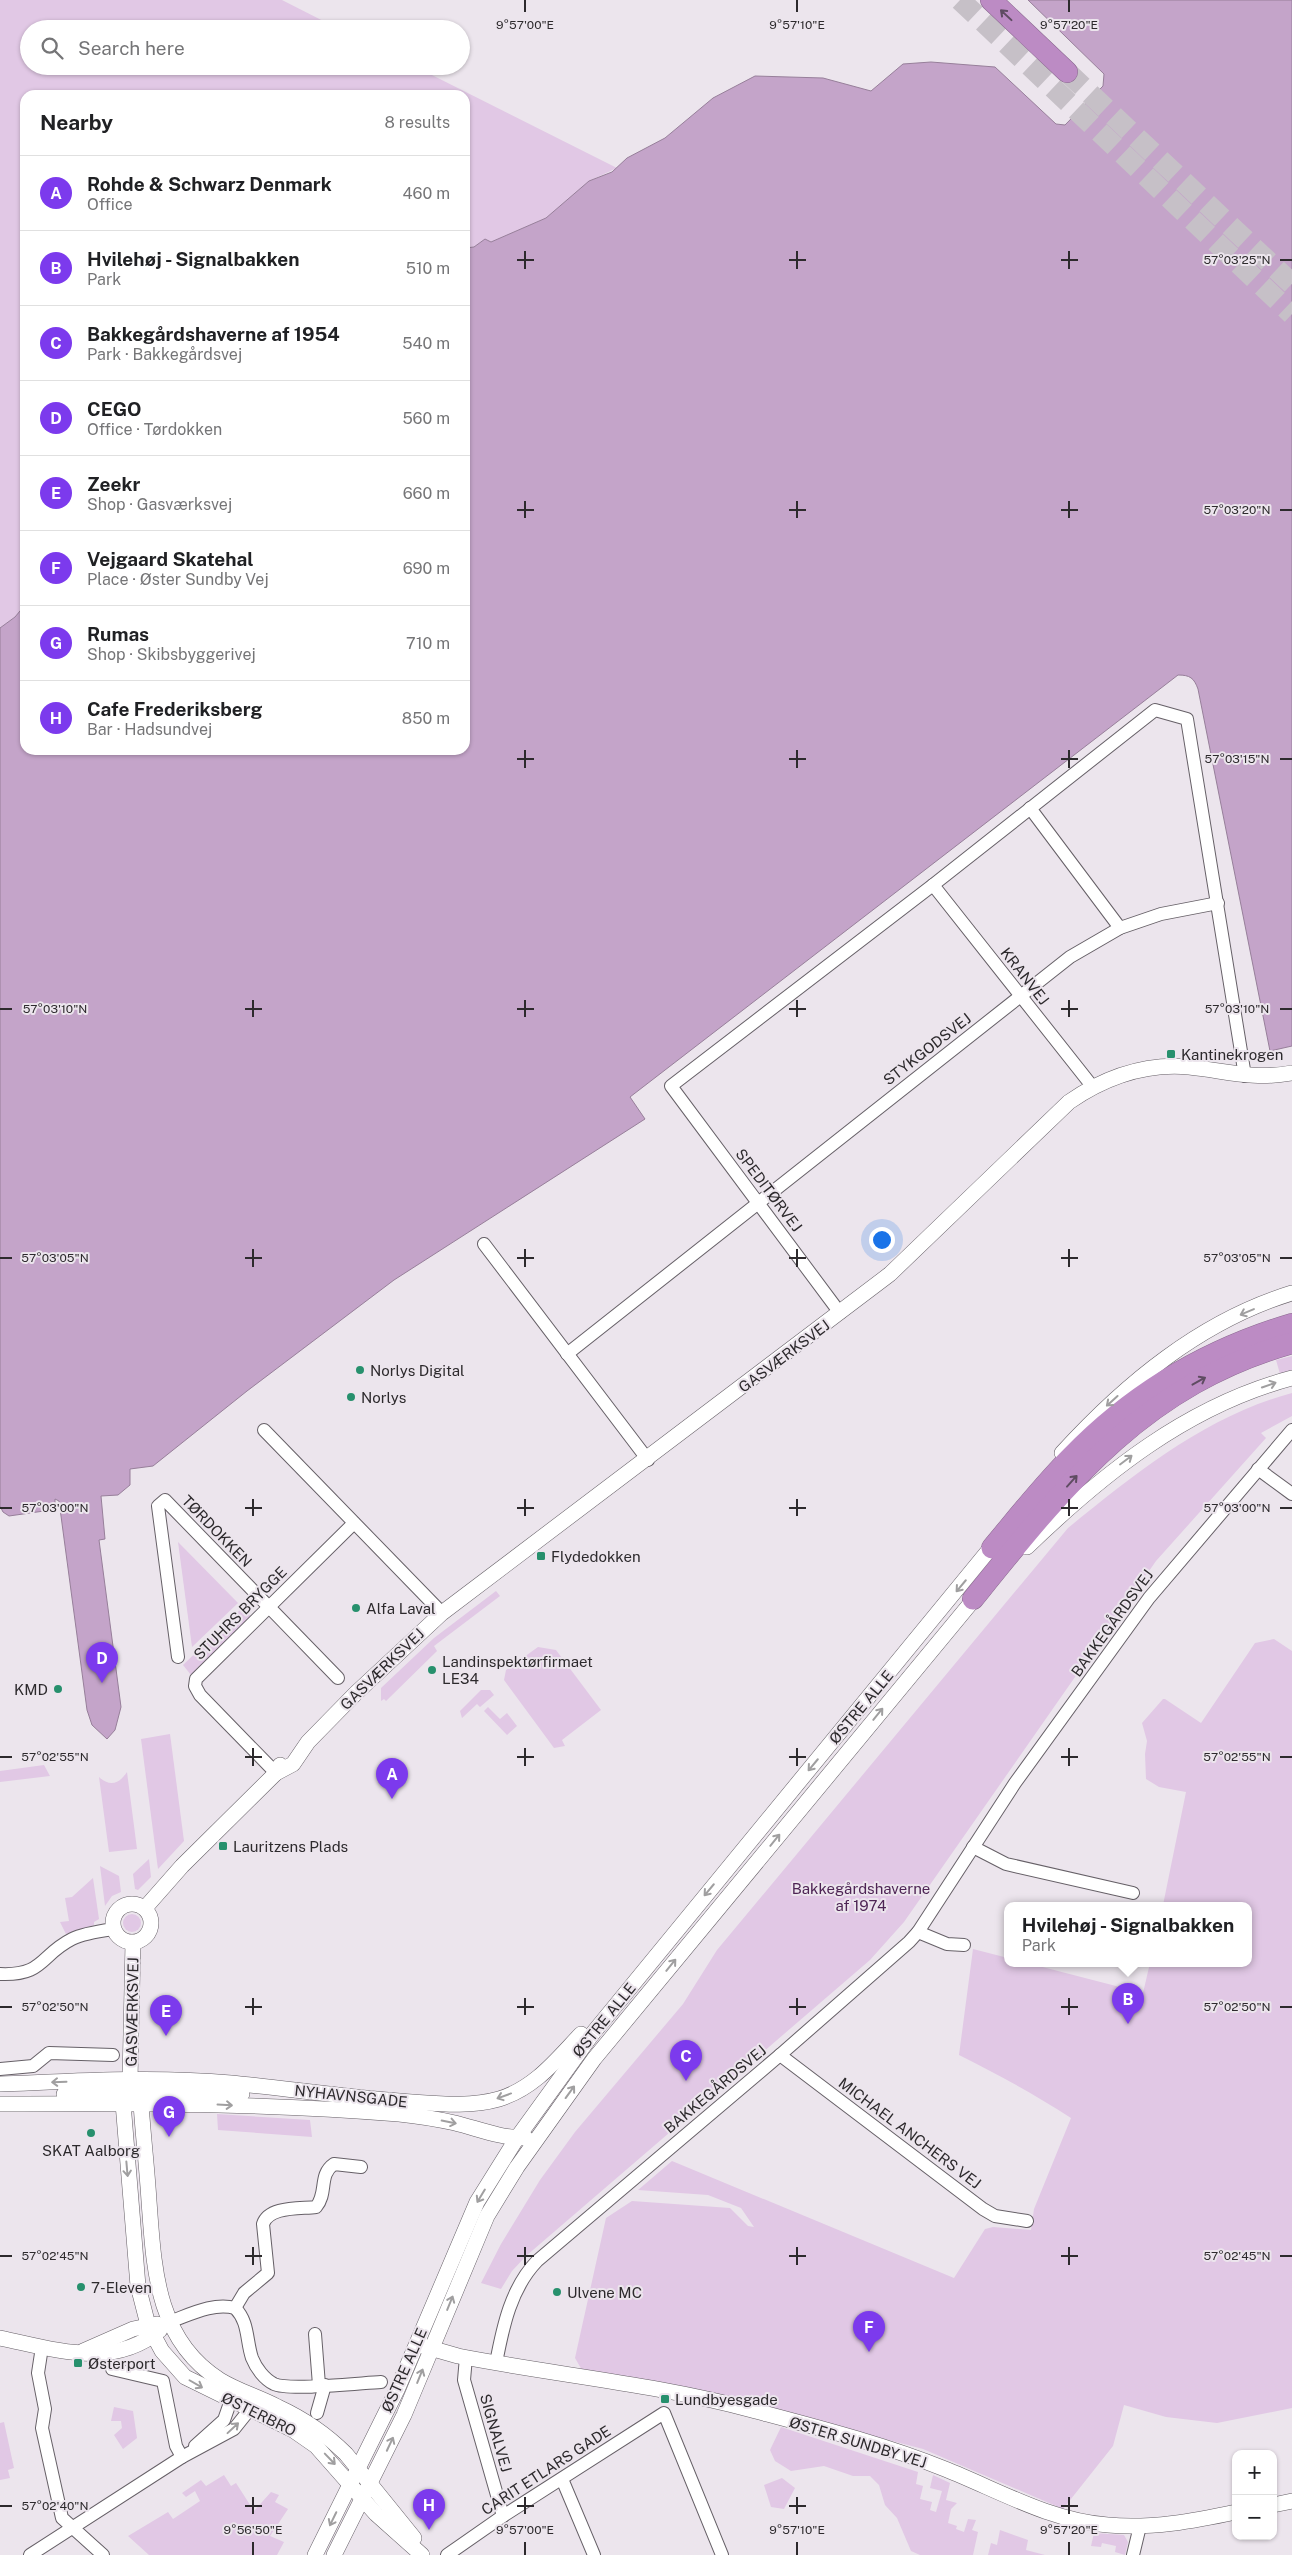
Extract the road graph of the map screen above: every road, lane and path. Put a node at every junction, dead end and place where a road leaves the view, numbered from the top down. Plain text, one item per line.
1 (991, 0) edge
2 (1067, 72) tunnel mouth
3 (1030, 808) junction
4 (934, 885) junction
5 (1218, 903) junction
6 (1120, 928) junction
7 (1021, 997) junction
8 (1292, 1072) edge
9 (1245, 1076) junction
10 (1092, 1086) junction
11 (758, 1202) junction
12 (484, 1244) dead end
13 (1292, 1293) edge
14 (840, 1313) junction
15 (1292, 1324) edge
16 (1292, 1343) edge
17 (567, 1354) junction
18 (1292, 1378) edge
19 (264, 1430) dead end
20 (1292, 1430) edge
21 (648, 1460) junction
22 (1258, 1469) junction
23 (1292, 1494) edge
24 (354, 1523) junction
25 (992, 1548) junction
26 (973, 1599) junction
27 (269, 1607) junction
28 (442, 1613) junction
29 (178, 1657) dead end
30 (338, 1678) dead end
31 (276, 1772) junction
32 (973, 1846) junction
33 (1133, 1893) dead end
34 (145, 1908) junction
35 (114, 1929) junction
36 (918, 1932) junction
37 (133, 1943) junction
38 (964, 1945) dead end
39 (648, 1964) junction
40 (0, 1974) edge
41 (113, 2055) dead end
42 (780, 2055) junction
43 (0, 2069) edge
44 (0, 2084) edge
45 (136, 2092) junction
46 (0, 2102) edge
47 (122, 2103) junction
48 (541, 2131) junction
49 (517, 2138) junction
50 (361, 2167) dead end
51 (1027, 2221) dead end
52 (235, 2308) junction
53 (169, 2322) junction
54 (150, 2331) junction
55 (315, 2334) dead end
56 (0, 2338) edge
57 (424, 2346) junction
58 (42, 2347) junction
59 (466, 2357) junction
60 (496, 2363) junction
61 (112, 2369) dead end
62 (381, 2382) dead end
63 (322, 2385) junction
64 (230, 2400) junction
65 (250, 2409) junction
66 (317, 2413) dead end
67 (182, 2458) junction
68 (358, 2469) junction
69 (562, 2479) junction
70 (351, 2483) junction
71 (370, 2484) junction
72 (363, 2498) junction
73 (1292, 2501) edge
74 (1277, 2504) edge
75 (1232, 2513) edge
76 (503, 2516) junction
77 (1140, 2526) junction
78 (73, 2527) junction
79 (30, 2555) edge
80 (103, 2555) edge
81 (315, 2555) edge
82 (334, 2555) edge
83 (424, 2555) edge
84 (447, 2555) edge
85 (594, 2555) edge
86 (722, 2555) edge
87 (1133, 2555) edge

2 -> 1 highway
3 - 4 street
3 - 5 street
3 - 6 street
4 - 7 street, KRANVEJ
4 - 11 street, SPEDITØRVEJ
5 - 6 street, STYKGODSVEJ
5 - 9 street
6 - 7 street, STYKGODSVEJ
7 - 10 street, KRANVEJ
7 - 11 street, STYKGODSVEJ
8 - 9 street, GASVÆRKSVEJ
9 - 10 street, GASVÆRKSVEJ
10 - 14 street, GASVÆRKSVEJ
11 - 14 street, SPEDITØRVEJ
11 - 17 street
12 - 17 street
13 -> 25 street, ØSTRE ALLE
14 - 21 street, GASVÆRKSVEJ
15 - 25 highway
26 -> 16 highway
17 - 21 street
26 -> 18 street, ØSTRE ALLE
19 - 24 street
20 - 22 street, BAKKEGÅRDSVEJ
21 - 28 street, GASVÆRKSVEJ
22 - 23 street
22 - 32 street, BAKKEGÅRDSVEJ
24 - 27 street, STUHRS BRYGGE
24 - 28 street
25 -> 39 street, ØSTRE ALLE
48 -> 26 street, ØSTRE ALLE
27 - 29 street, TØRDOKKEN
27 - 30 street, TØRDOKKEN
27 - 31 street, STUHRS BRYGGE
28 - 31 street, GASVÆRKSVEJ
31 - 34 street, GASVÆRKSVEJ
32 - 33 street
32 - 36 street, BAKKEGÅRDSVEJ
34 - 35 street
34 - 37 street
35 - 37 street
35 - 40 street
36 - 38 street
36 - 42 street, BAKKEGÅRDSVEJ
37 - 45 street, GASVÆRKSVEJ
39 -> 45 street, NYHAVNSGADE
39 - 49 street, ØSTRE ALLE
41 - 43 street
42 - 51 street, MICHAEL ANCHERS VEJ
42 - 60 street, BAKKEGÅRDSVEJ
45 -> 44 street, NYHAVNSGADE
45 - 46 street
45 - 47 street, NYHAVNSGADE
45 - 47 street
45 -> 49 street, NYHAVNSGADE
45 - 53 street, ØSTERBRO
46 - 47 street, NYHAVNSGADE
47 -> 54 street
48 - 49 street, NYHAVNSGADE
57 -> 48 street, ØSTRE ALLE
49 -> 57 street, ØSTRE ALLE
50 - 52 street
52 - 53 street
52 - 63 street
53 - 54 street
53 - 68 street, ØSTERBRO
54 - 58 street
54 -> 64 street, ØSTERBRO
55 - 63 street, ØSTERBRO
56 - 58 street
57 - 59 street, ØSTER SUNDBY VEJ
57 - 68 street, ØSTRE ALLE
71 -> 57 street, ØSTRE ALLE
58 - 78 street
59 - 60 street, ØSTER SUNDBY VEJ
59 - 76 street, SIGNALVEJ
60 - 77 street, ØSTER SUNDBY VEJ
61 - 67 street
62 - 63 street
63 - 66 street, ØSTERBRO
64 - 65 street, ØSTERBRO
64 - 67 street
67 -> 65 street
65 -> 70 street, ØSTERBRO
67 - 78 street
68 - 70 street, ØSTRE ALLE
68 - 71 street, ØSTERBRO
69 - 76 street, CARIT ETLARS GADE
69 - 85 street
69 - 86 street, CARIT ETLARS GADE
70 - 72 street, ØSTERBRO
70 -> 81 street, ØSTRE ALLE
71 - 72 street, ØSTRE ALLE
71 - 83 street, ØSTERBRO
72 - 82 street, ØSTRE ALLE
72 - 83 street, ØSTERBRO
73 - 74 street
75 - 77 street, ØSTER SUNDBY VEJ
76 - 84 street, CARIT ETLARS GADE
77 - 87 street
78 - 79 street
78 - 80 street

